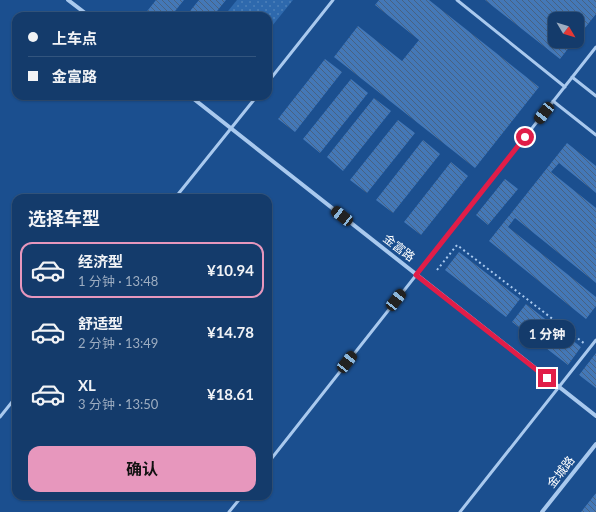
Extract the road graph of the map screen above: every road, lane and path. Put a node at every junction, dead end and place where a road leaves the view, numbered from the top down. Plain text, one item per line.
1 (68, 0) edge
2 (333, 0) edge
3 (457, 0) edge
4 (83, 12) edge
5 (596, 47) edge
6 (272, 77) edge
7 (572, 77) junction
8 (565, 87) junction
9 (596, 96) edge
10 (195, 100) edge
11 (254, 100) edge
12 (553, 101) junction
13 (231, 128) junction
14 (596, 135) edge
15 (178, 194) edge
16 (437, 270) dead end
17 (416, 275) junction
18 (596, 340) edge
19 (590, 348) junction
20 (559, 387) junction
21 (12, 402) edge
22 (596, 416) edge
23 (0, 417) edge
24 (596, 444) edge
25 (272, 458) edge
26 (239, 500) edge
27 (229, 512) edge
28 (460, 512) edge
29 (542, 512) edge

1 - 4 street
2 - 6 lane
3 - 8 lane
5 - 7 lane
7 - 8 lane
7 - 9 lane
8 - 12 lane
10 - 13 street, 金富路
11 - 13 lane
12 - 14 lane
12 - 17 lane
13 - 15 lane
13 - 17 street, 金富路
16 - 19 path
17 - 20 street, 金富路
17 - 25 lane
18 - 19 lane
19 - 20 lane
20 - 22 street, 金富路
20 - 28 lane
21 - 23 lane
24 - 29 street, 金城路
26 - 27 lane

